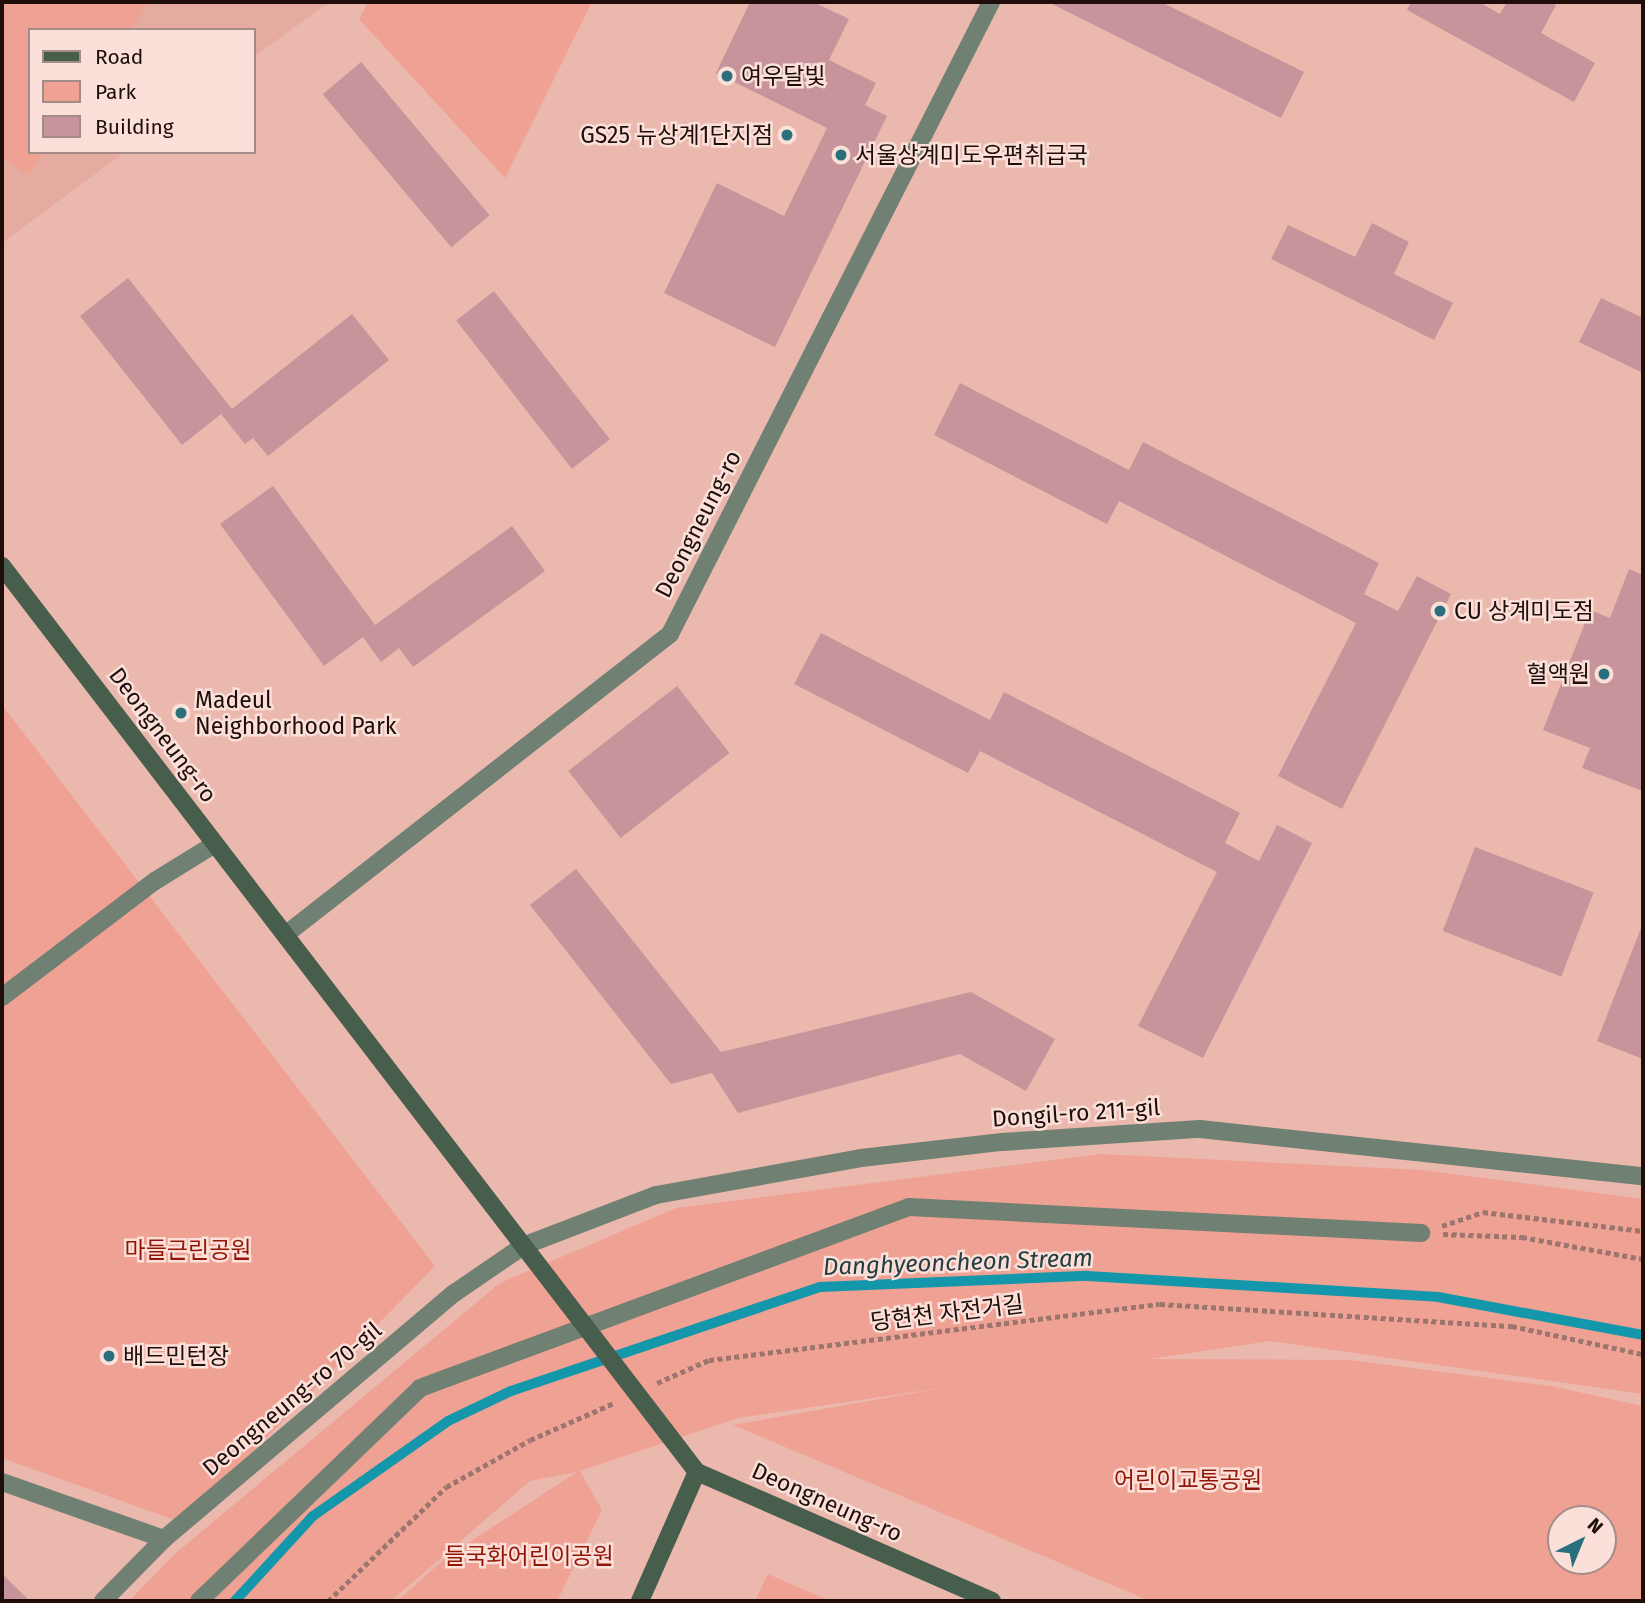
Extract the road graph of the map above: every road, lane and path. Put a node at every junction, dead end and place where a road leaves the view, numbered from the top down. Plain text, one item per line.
1 (991, 2) edge
2 (2, 566) edge
3 (215, 844) junction
4 (285, 935) junction
5 (2, 997) edge
6 (1643, 1176) edge
7 (1643, 1231) edge
8 (1421, 1233) junction
9 (523, 1246) junction
10 (1643, 1259) edge
11 (1643, 1354) edge
12 (650, 1387) dead end
13 (626, 1398) dead end
14 (696, 1472) junction
15 (2, 1482) edge
16 (164, 1539) junction
17 (103, 1601) edge
18 (199, 1601) edge
19 (328, 1601) edge
20 (640, 1601) edge
21 (992, 1601) edge

1 - 4 street, Deongneung-ro
2 - 3 main road, Deongneung-ro
3 - 4 main road, Deongneung-ro
3 - 5 street
4 - 9 main road, Deongneung-ro
6 - 9 street, Dongil-ro 211-gil
7 - 8 path
8 - 10 path
8 - 18 street
9 - 14 main road, Deongneung-ro
9 - 16 street, Deongneung-ro 70-gil
11 - 12 path, 당현천 자전거길
13 - 19 path
14 - 20 main road
14 - 21 main road, Deongneung-ro
15 - 16 street
16 - 17 street, Deongneung-ro 70-gil

